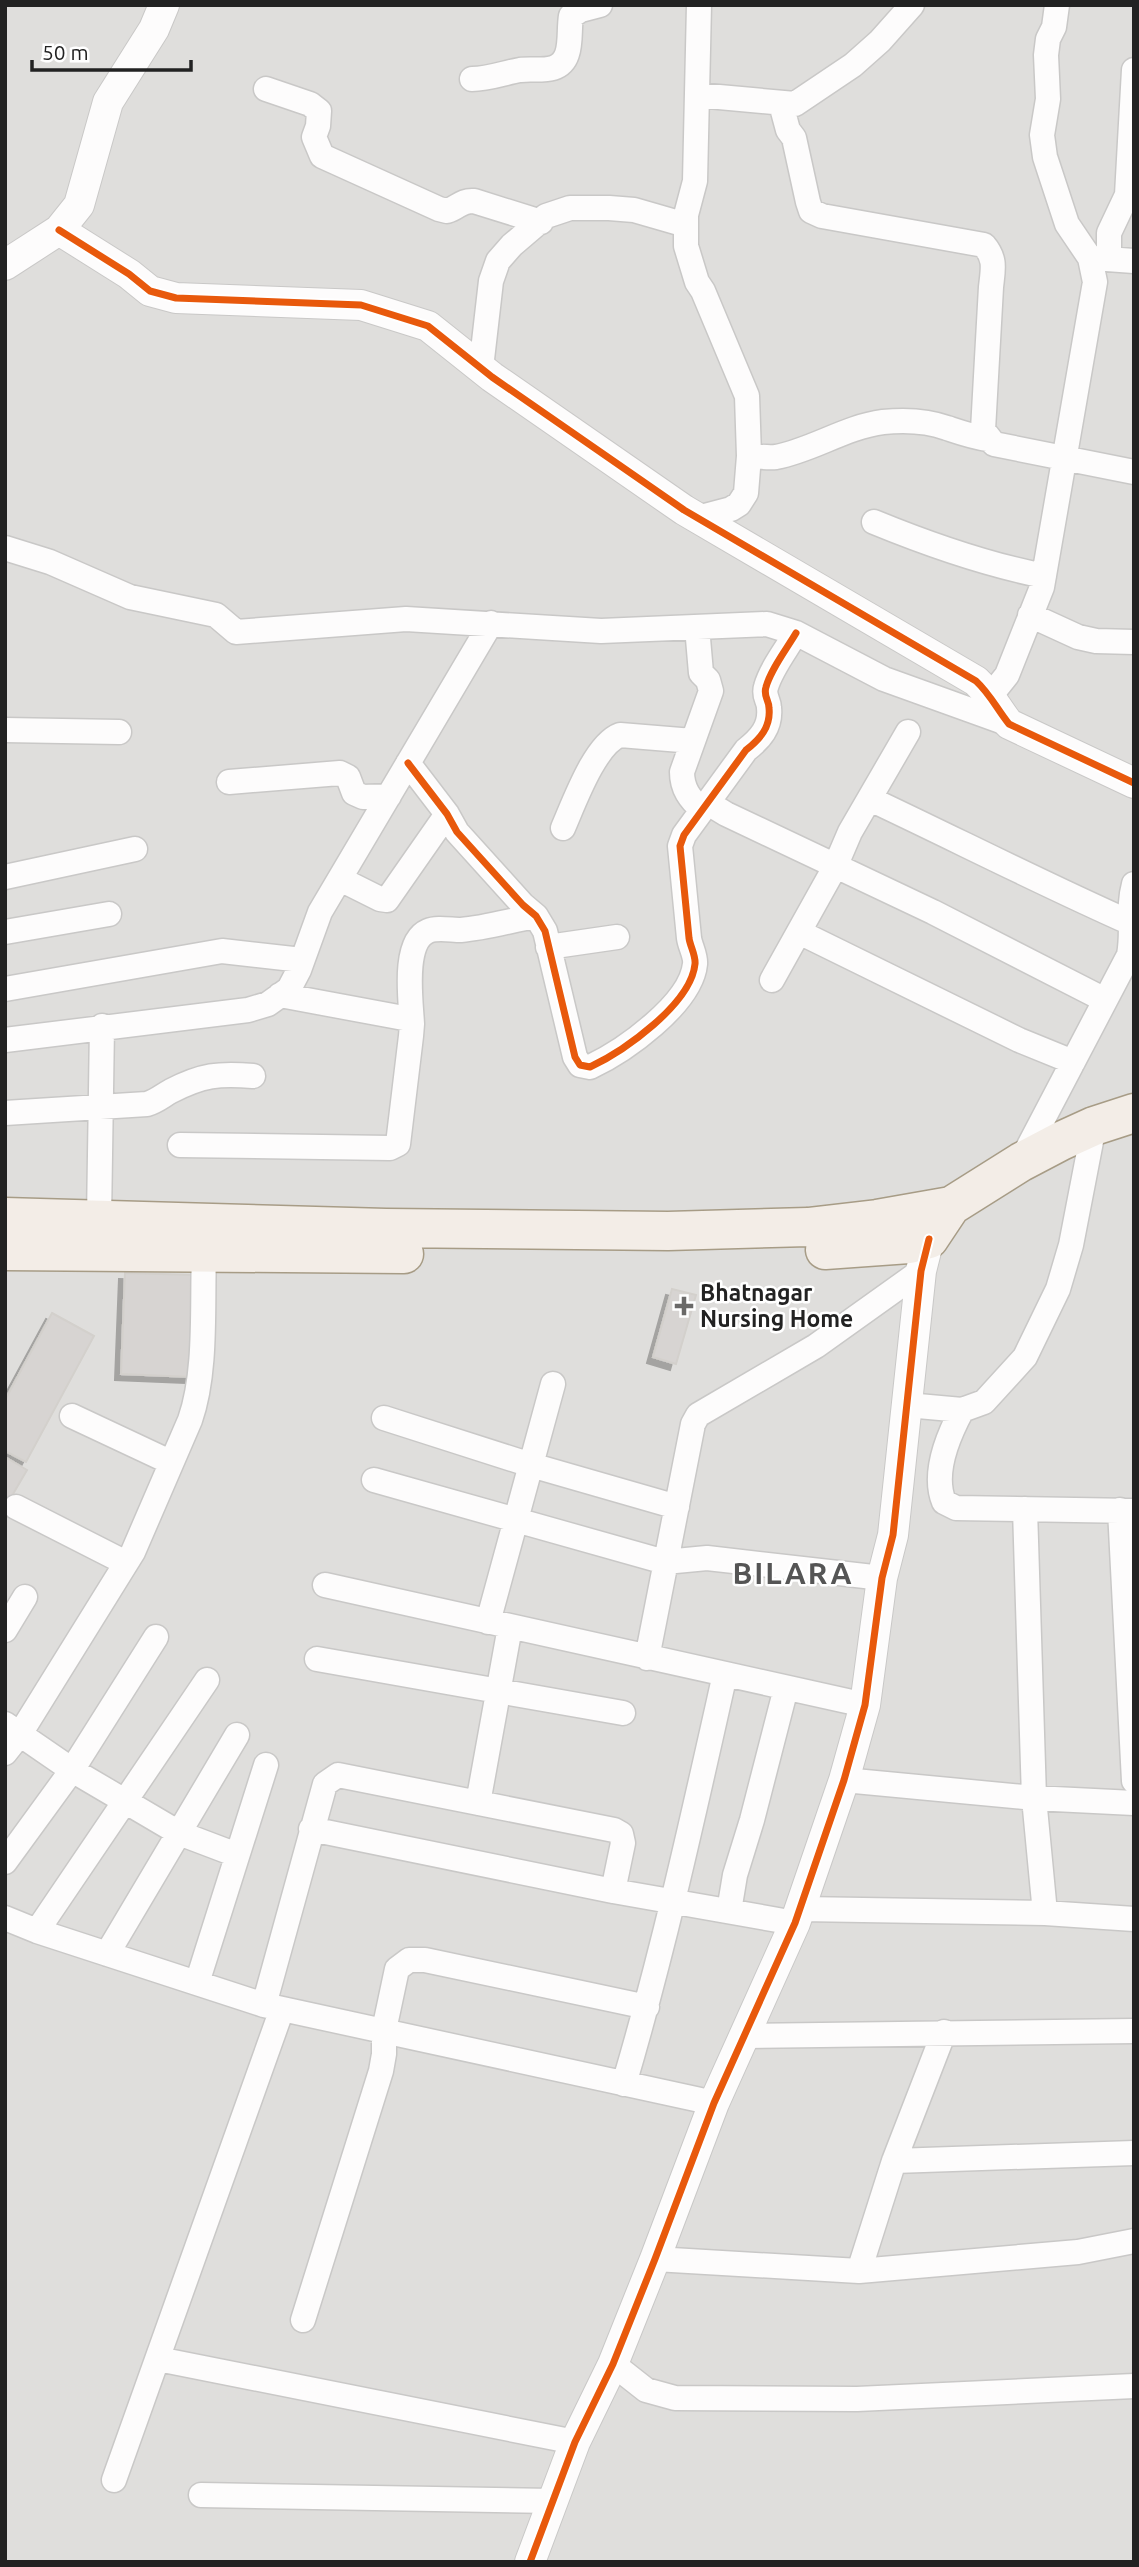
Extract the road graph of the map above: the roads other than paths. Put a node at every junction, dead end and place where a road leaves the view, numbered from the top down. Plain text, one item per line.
1 (164, 5) edge
2 (600, 5) edge
3 (699, 5) edge
4 (912, 5) edge
5 (1057, 5) edge
6 (1134, 70) edge
7 (472, 79) dead end
8 (266, 89) dead end
9 (698, 95) junction
10 (781, 104) junction
11 (541, 222) junction
12 (686, 225) junction
13 (59, 230) junction
14 (1099, 258) junction
15 (1134, 261) edge
16 (5, 265) edge
17 (481, 368) junction
18 (988, 439) junction
19 (749, 456) junction
20 (1065, 457) junction
21 (1134, 472) edge
22 (697, 518) junction
23 (874, 522) dead end
24 (5, 548) edge
25 (1044, 576) junction
26 (1030, 615) junction
27 (491, 623) junction
28 (697, 627) junction
29 (796, 633) junction
30 (1134, 642) edge
31 (991, 695) junction
32 (1009, 724) junction
33 (5, 730) edge
34 (908, 732) dead end
35 (119, 733) dead end
36 (693, 741) junction
37 (408, 763) junction
38 (229, 782) dead end
39 (1134, 782) edge
40 (389, 796) junction
41 (870, 799) junction
42 (705, 807) junction
43 (447, 814) junction
44 (563, 828) dead end
45 (135, 849) dead end
46 (835, 867) junction
47 (5, 877) edge
48 (340, 879) junction
49 (1134, 884) edge
50 (109, 914) dead end
51 (536, 916) junction
52 (1131, 923) junction
53 (5, 932) edge
54 (799, 932) junction
55 (617, 937) dead end
56 (548, 947) junction
57 (1131, 956) edge
58 (302, 960) junction
59 (772, 981) dead end
60 (5, 989) edge
61 (280, 995) junction
62 (1105, 1000) junction
63 (412, 1024) junction
64 (102, 1026) junction
65 (5, 1040) edge
66 (1073, 1062) junction
67 (253, 1076) dead end
68 (101, 1107) junction
69 (5, 1113) edge
70 (1134, 1113) edge
71 (1094, 1126) junction
72 (180, 1145) dead end
73 (1021, 1162) junction
74 (951, 1206) junction
75 (5, 1217) edge
76 (99, 1219) junction
77 (5, 1251) edge
78 (204, 1253) junction
79 (925, 1255) junction
80 (553, 1384) dead end
81 (907, 1405) junction
82 (962, 1410) junction
83 (72, 1416) dead end
84 (384, 1418) dead end
85 (170, 1462) junction
86 (531, 1465) junction
87 (374, 1480) dead end
88 (16, 1507) dead end
89 (677, 1507) junction
90 (1025, 1509) junction
91 (1127, 1511) edge
92 (517, 1520) junction
93 (665, 1562) junction
94 (126, 1563) junction
95 (883, 1578) junction
96 (325, 1585) dead end
97 (25, 1597) dead end
98 (1129, 1614) edge
99 (499, 1624) junction
100 (5, 1630) edge
101 (156, 1637) dead end
102 (647, 1658) junction
103 (317, 1659) dead end
104 (725, 1674) junction
105 (207, 1680) dead end
106 (786, 1688) junction
107 (497, 1690) junction
108 (865, 1705) junction
109 (623, 1713) dead end
110 (237, 1735) dead end
111 (10, 1737) edge
112 (266, 1765) dead end
113 (72, 1770) junction
114 (844, 1780) junction
115 (1134, 1782) edge
116 (1034, 1798) junction
117 (126, 1800) junction
118 (478, 1803) junction
119 (1134, 1803) edge
120 (311, 1829) junction
121 (179, 1833) junction
122 (237, 1855) junction
123 (5, 1862) edge
124 (613, 1891) junction
125 (674, 1902) junction
126 (729, 1911) junction
127 (1045, 1913) junction
128 (798, 1916) junction
129 (5, 1918) edge
130 (1134, 1919) edge
131 (37, 1931) junction
132 (107, 1954) junction
133 (197, 1983) junction
134 (273, 2007) junction
135 (647, 2007) junction
136 (384, 2030) junction
137 (1134, 2031) edge
138 (944, 2032) junction
139 (746, 2036) junction
140 (624, 2084) junction
141 (714, 2104) junction
142 (1134, 2153) edge
143 (894, 2161) junction
144 (1134, 2241) edge
145 (655, 2259) junction
146 (859, 2272) junction
147 (303, 2320) dead end
148 (158, 2359) junction
149 (613, 2364) junction
150 (1134, 2386) edge
151 (575, 2442) junction
152 (114, 2480) dead end
153 (201, 2495) dead end
154 (553, 2501) junction
155 (530, 2562) edge

1 - 13 street
2 - 7 street
3 - 9 street
4 - 10 street
5 - 14 street
6 - 14 street
8 - 11 street
9 - 10 street
9 - 12 street
10 - 18 street
11 - 12 street
11 - 17 street
12 - 19 street
13 - 16 street
13 - 17 street
14 - 15 street
14 - 20 street
17 - 22 street
18 - 19 street
18 - 20 street
19 - 22 street
20 - 21 street
20 - 25 street
22 - 31 street
23 - 25 street
24 - 27 street
25 - 26 street
26 - 30 street
26 - 31 street
27 - 28 street
27 - 37 street
28 - 29 street
28 - 36 street
29 - 32 street
29 - 42 street
31 - 32 street
32 - 39 street
33 - 35 street
34 - 41 street
36 - 42 street
36 - 44 street
37 - 40 street
37 - 43 street
38 - 40 street
40 - 48 street
41 - 46 street
41 - 52 street
42 - 46 street
42 - 56 street
43 - 48 street
43 - 51 street
45 - 47 street
46 - 54 street
46 - 62 street
48 - 58 street
49 - 52 street
50 - 53 street
51 - 56 street
51 - 63 street
52 - 57 street
54 - 59 street
54 - 66 street
55 - 56 street
57 - 62 street
58 - 60 street
58 - 61 street
61 - 63 street
61 - 64 street
62 - 66 street
63 - 72 street
64 - 65 street
64 - 68 street
66 - 73 street
67 - 68 street
68 - 69 street
68 - 76 street
70 - 71 main road
71 - 73 main road
71 - 82 street
73 - 74 main road
74 - 76 main road
74 - 79 main road
75 - 76 main road
77 - 78 main road
78 - 79 main road
78 - 85 street
79 - 81 street
79 - 89 street
80 - 86 street
81 - 82 street
81 - 95 street
82 - 90 street
83 - 85 street
84 - 86 street
85 - 94 street
86 - 89 street
86 - 92 street
87 - 92 street
88 - 94 street
89 - 93 street
90 - 91 street
90 - 116 street
91 - 98 street
92 - 93 street
92 - 99 street
93 - 95 street
93 - 102 street
94 - 111 street
95 - 108 street
96 - 99 street
97 - 100 street
98 - 115 street
99 - 102 street
99 - 107 street
101 - 113 street
102 - 104 street
103 - 107 street
104 - 106 street
104 - 125 street
105 - 117 street
106 - 108 street
106 - 126 street
107 - 109 street
107 - 118 street
108 - 114 street
110 - 121 street
111 - 113 street
112 - 122 street
113 - 117 street
113 - 123 street
114 - 116 street
114 - 128 street
116 - 119 street
116 - 127 street
117 - 121 street
117 - 131 street
118 - 120 street
118 - 124 street
120 - 124 street
120 - 134 street
121 - 122 street
121 - 132 street
122 - 133 street
124 - 125 street
125 - 126 street
125 - 135 street
126 - 128 street
127 - 128 street
127 - 130 street
128 - 139 street
129 - 131 street
131 - 132 street
132 - 133 street
133 - 134 street
134 - 136 street
134 - 148 street
135 - 136 street
135 - 140 street
136 - 140 street
136 - 147 street
137 - 138 street
138 - 139 street
138 - 143 street
139 - 141 street
140 - 141 street
141 - 145 street
142 - 143 street
143 - 146 street
144 - 146 street
145 - 146 street
145 - 149 street
148 - 151 street
148 - 152 street
149 - 150 street
149 - 151 street
151 - 154 street
153 - 154 street
154 - 155 street

